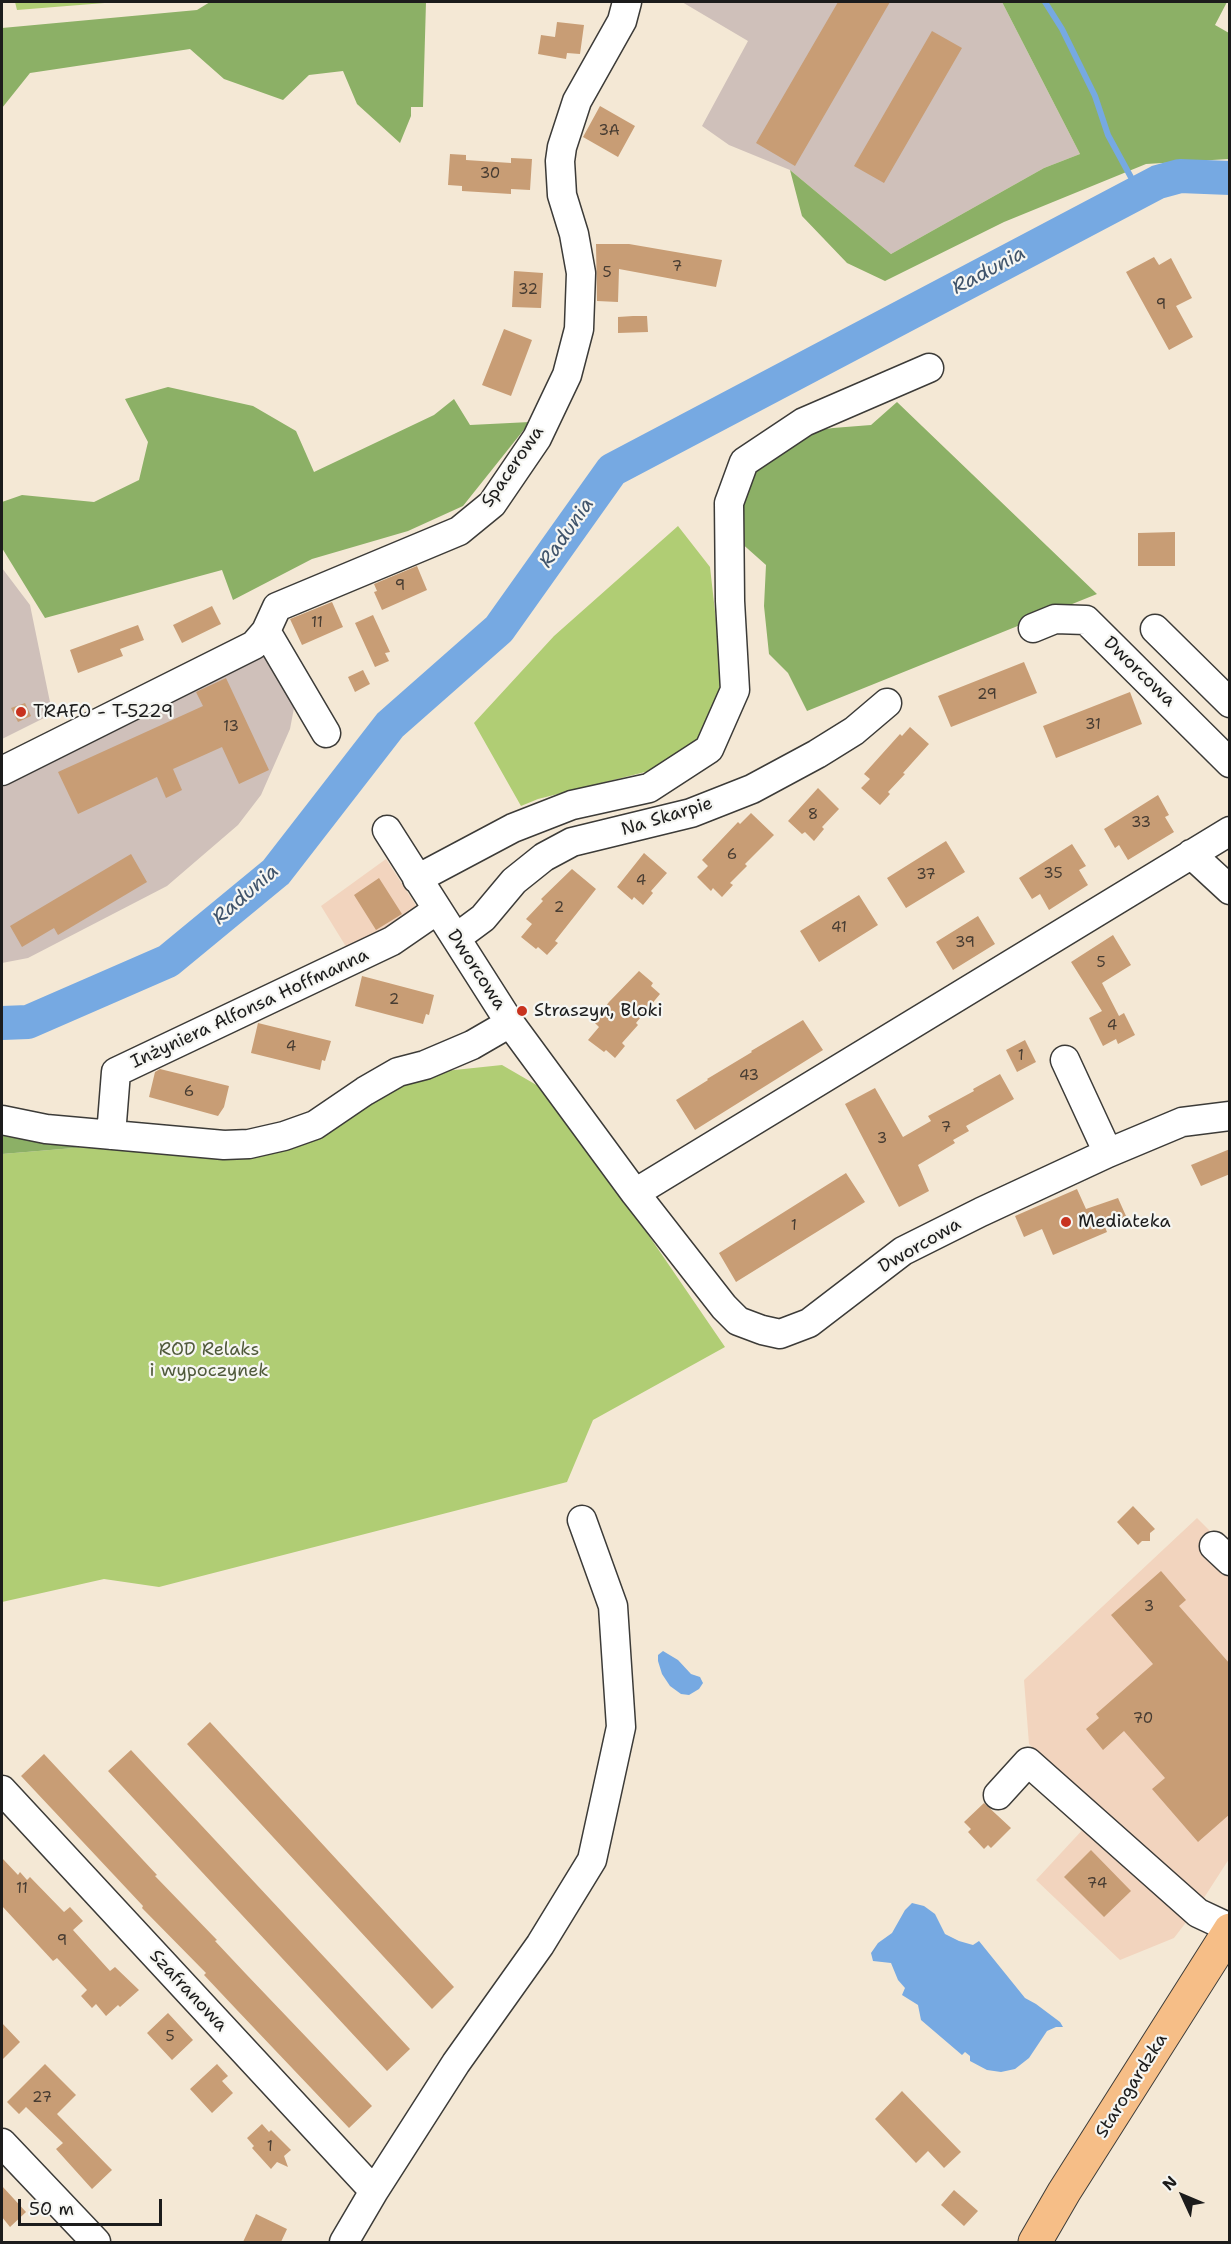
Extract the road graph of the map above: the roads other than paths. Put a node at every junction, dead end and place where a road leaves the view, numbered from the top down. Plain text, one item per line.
1 (627, 2) edge
2 (929, 368) dead end
3 (1033, 628) dead end
4 (1155, 629) dead end
5 (266, 631) junction
6 (887, 703) dead end
7 (1230, 703) edge
8 (326, 733) dead end
9 (1230, 763) edge
10 (2, 771) edge
11 (387, 830) dead end
12 (1230, 831) edge
13 (1191, 855) junction
14 (417, 879) junction
15 (1230, 890) edge
16 (436, 910) junction
17 (456, 938) junction
18 (510, 1023) junction
19 (1065, 1059) dead end
20 (1230, 1116) edge
21 (2, 1120) edge
22 (111, 1135) junction
23 (1108, 1152) junction
24 (635, 1193) junction
25 (582, 1520) dead end
26 (2, 1790) edge
27 (998, 1795) dead end
28 (1230, 1929) edge
29 (2, 2143) edge
30 (374, 2191) junction
31 (96, 2242) edge
32 (344, 2242) edge
33 (1035, 2242) edge

1 - 5 street, Spacerowa
2 - 14 street
3 - 9 street, Dworcowa
4 - 7 street
5 - 8 street
5 - 10 street, Spacerowa
6 - 17 street, Na Skarpie
11 - 14 street, Dworcowa
12 - 13 street
13 - 15 street
13 - 24 street
14 - 16 street, Dworcowa
16 - 17 street, Dworcowa
16 - 22 street, Inżyniera Alfonsa Hoffmanna
17 - 18 street, Dworcowa
18 - 22 street
18 - 24 street, Dworcowa
19 - 23 street
20 - 23 street, Dworcowa
21 - 22 street
23 - 24 street, Dworcowa
25 - 30 street
26 - 30 street, Szafranowa
27 - 28 street
28 - 33 main road, Starogardzka
29 - 31 street
30 - 32 street

